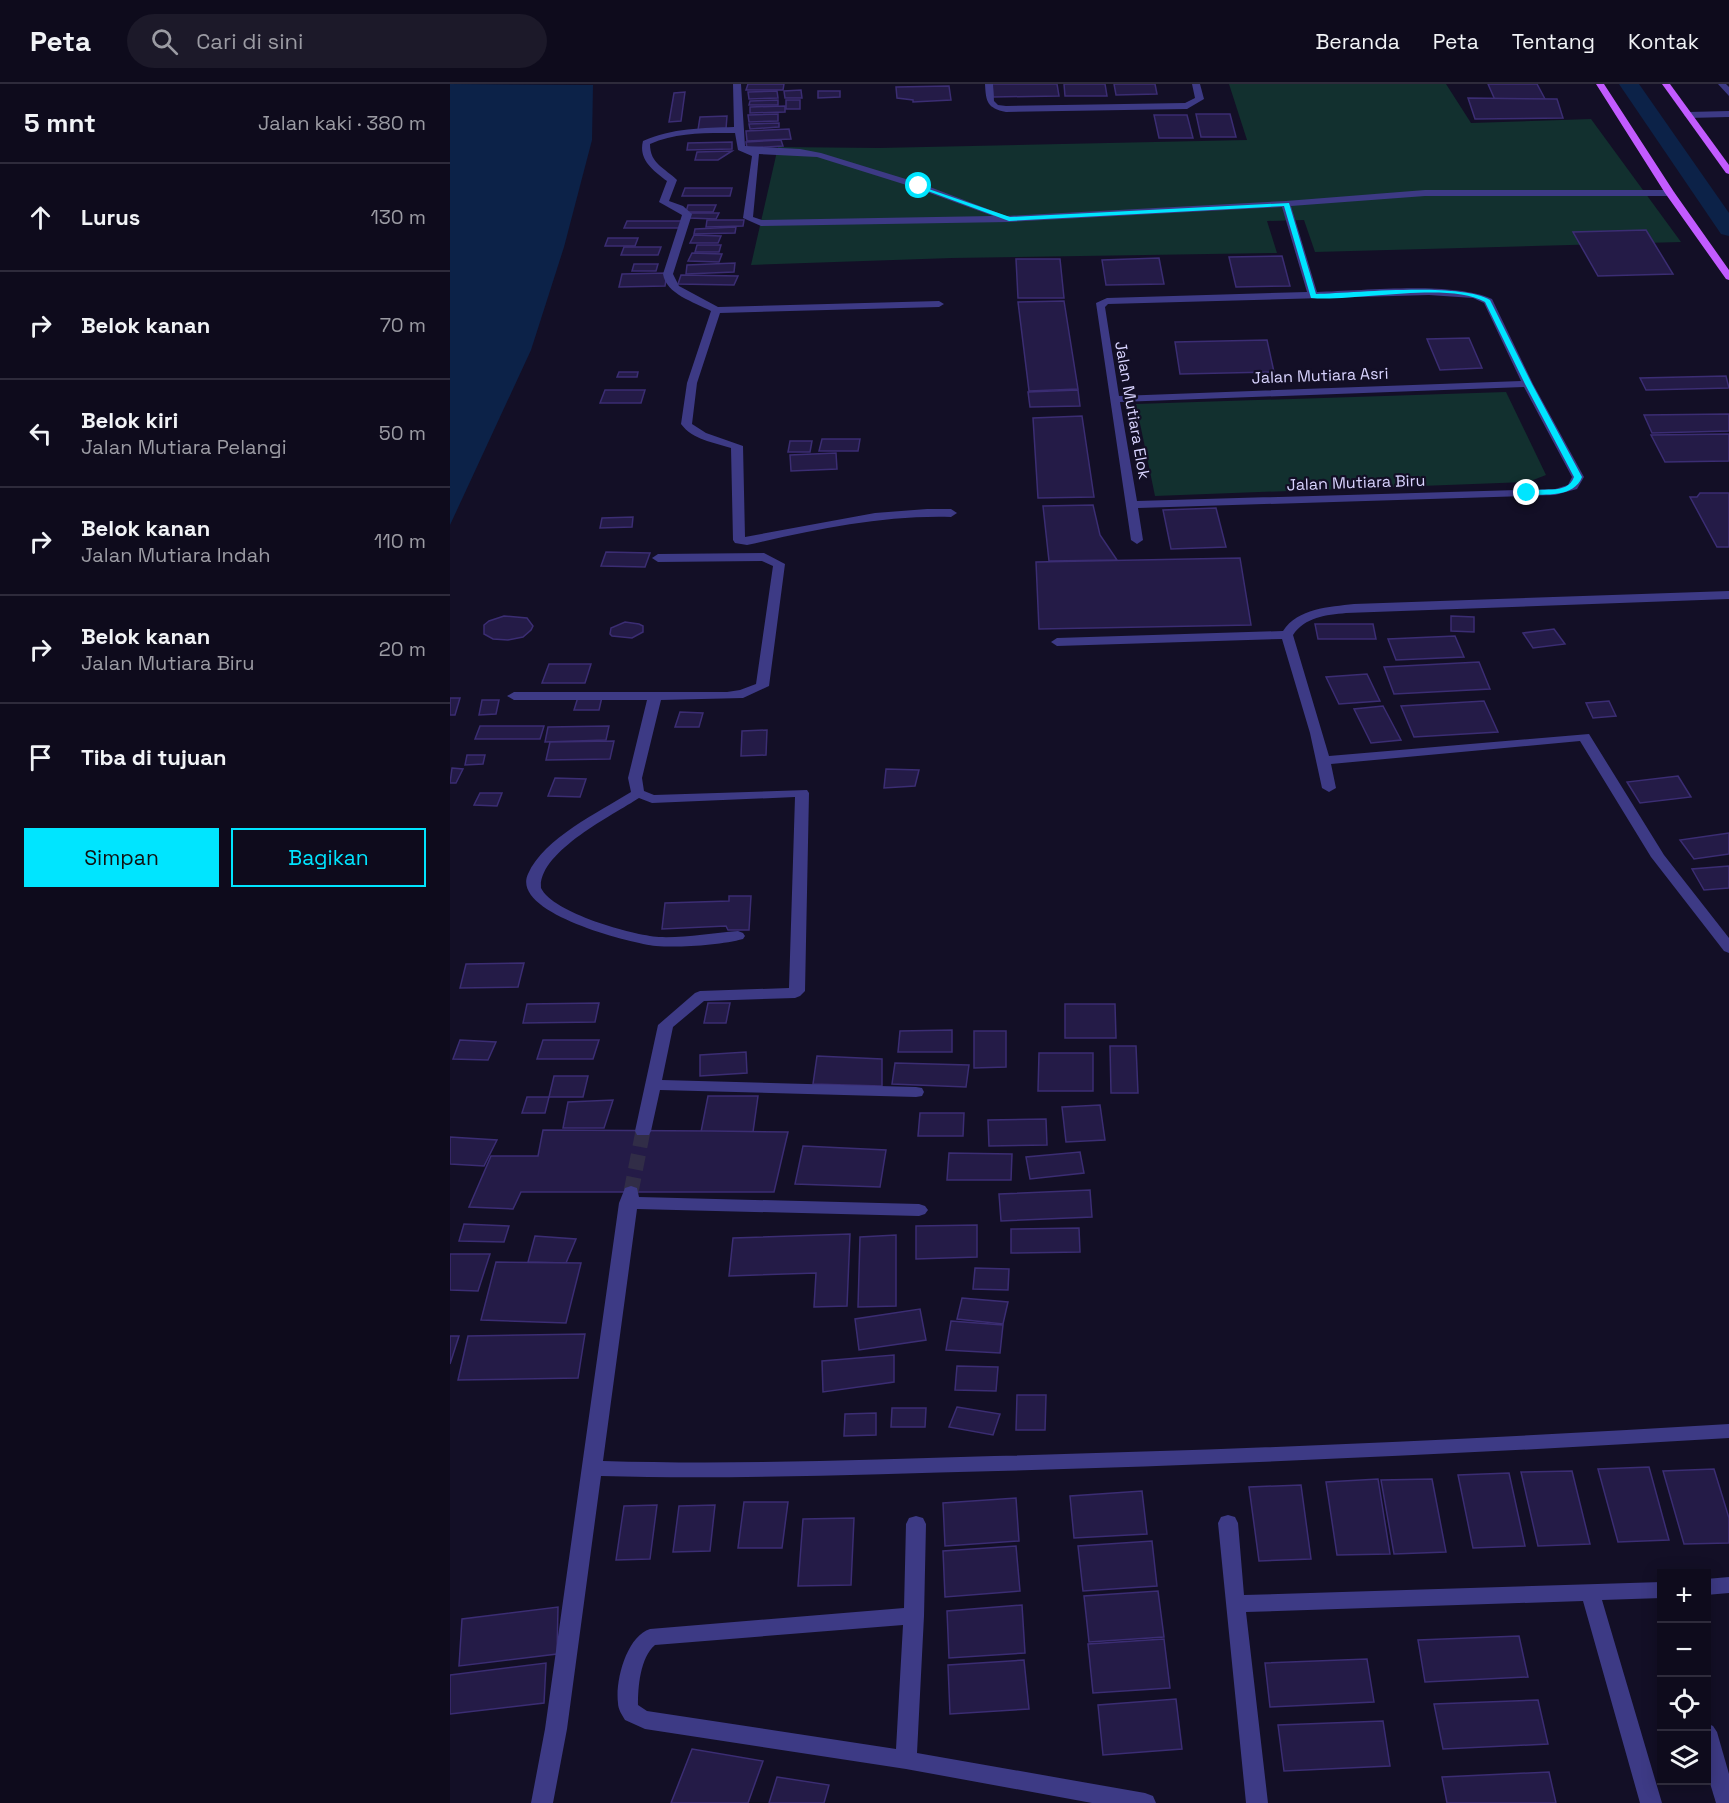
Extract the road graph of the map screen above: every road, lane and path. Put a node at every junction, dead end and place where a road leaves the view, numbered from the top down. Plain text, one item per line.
1 (737, 84) edge
2 (989, 84) edge
3 (1196, 84) edge
4 (1600, 84) edge
5 (1666, 84) edge
6 (1722, 84) edge
7 (1729, 93) edge
8 (1689, 114) junction
9 (1729, 114) edge
10 (739, 130) junction
11 (745, 151) junction
12 (1729, 171) edge
13 (1670, 193) junction
14 (1286, 204) junction
15 (1009, 219) junction
16 (1716, 257) junction
17 (1729, 257) edge
18 (1729, 277) edge
19 (1313, 296) junction
20 (939, 304) dead end
21 (716, 310) junction
22 (1528, 384) junction
23 (1114, 399) junction
24 (1133, 506) junction
25 (951, 513) dead end
26 (1137, 540) dead end
27 (658, 558) dead end
28 (1729, 595) edge
29 (1287, 635) junction
30 (1057, 642) dead end
31 (514, 696) dead end
32 (655, 696) junction
33 (1323, 760) junction
34 (1329, 788) dead end
35 (638, 793) junction
36 (738, 936) dead end
37 (1729, 948) edge
38 (653, 1085) junction
39 (916, 1092) dead end
40 (643, 1131) tunnel mouth
41 (919, 1210) dead end
42 (1729, 1431) edge
43 (594, 1468) junction
44 (1228, 1523) dead end
45 (916, 1524) dead end
46 (1729, 1585) edge
47 (1711, 1587) edge
48 (1657, 1590) edge
49 (1590, 1592) junction
50 (1235, 1604) junction
51 (914, 1616) junction
52 (1711, 1746) edge
53 (906, 1760) junction
54 (542, 1803) edge
55 (1145, 1803) edge
56 (1257, 1803) edge
57 (1651, 1803) edge
58 (1727, 1803) edge

1 - 10 street
2 - 3 street
4 - 13 main road
5 - 8 main road
6 - 7 street
8 - 9 street
8 - 12 main road
10 - 11 street
10 - 21 street
11 - 15 street
11 - 15 street
13 - 14 street
13 - 16 main road
14 - 15 street
14 - 19 street
16 - 17 main road
16 - 18 main road
19 - 22 street
19 - 23 street, Jalan Mutiara Elok
20 - 21 street
21 - 25 street
22 - 23 street, Jalan Mutiara Asri
22 - 24 street, Jalan Mutiara Biru
23 - 24 street, Jalan Mutiara Elok
24 - 26 street, Jalan Mutiara Elok
27 - 32 street
28 - 29 street
29 - 30 street
29 - 33 street
31 - 32 street
32 - 35 street
33 - 34 street
33 - 37 street
35 - 36 street
35 - 38 street
38 - 39 street
38 - 40 street
41 - 43 street
42 - 43 street
43 - 54 street
44 - 50 street
45 - 51 street
46 - 47 street
48 - 49 street
49 - 50 street
49 - 57 street
50 - 56 street
51 - 53 street
51 - 53 street
52 - 58 street
53 - 55 street

